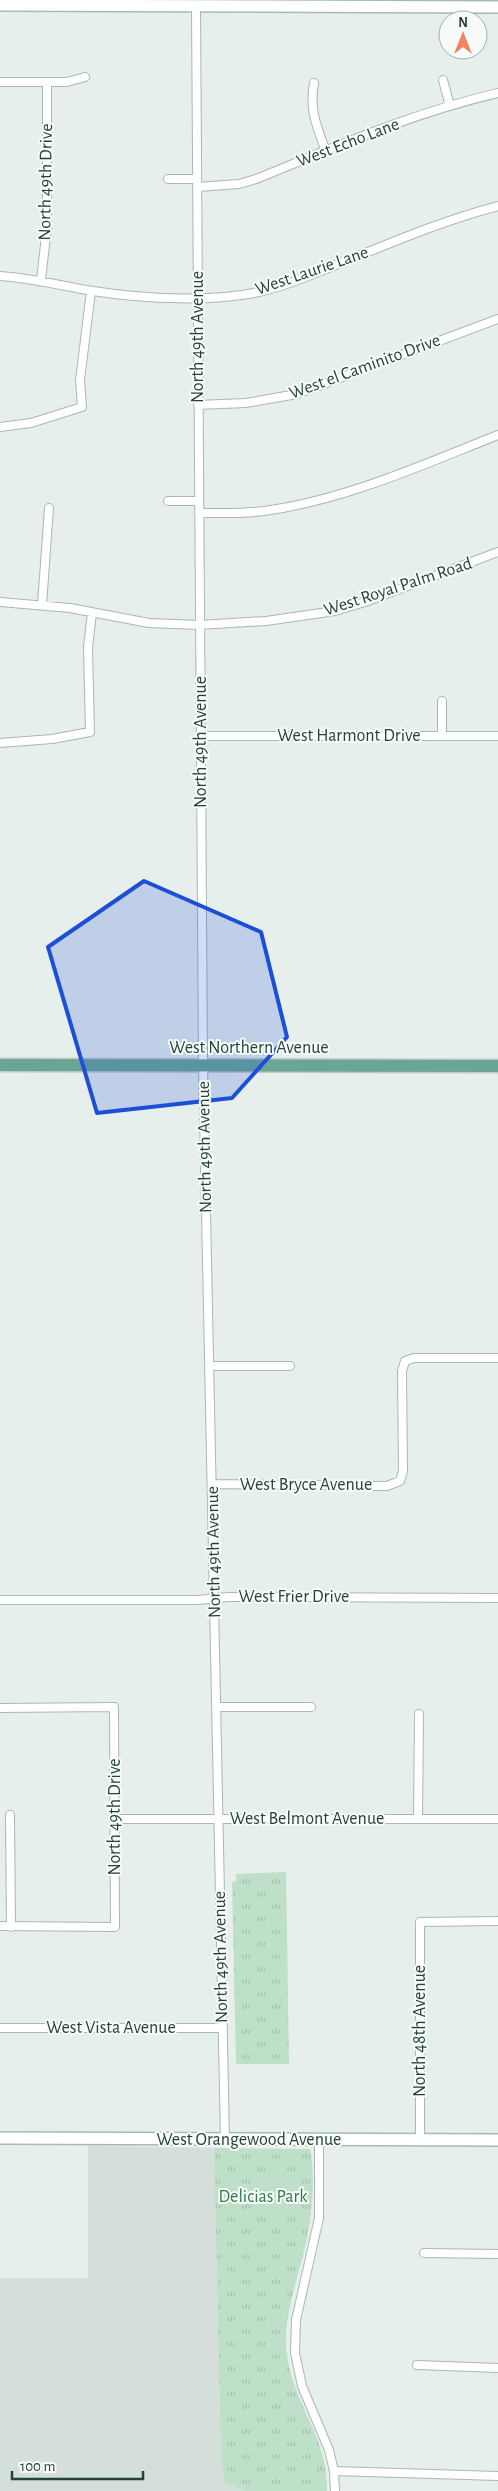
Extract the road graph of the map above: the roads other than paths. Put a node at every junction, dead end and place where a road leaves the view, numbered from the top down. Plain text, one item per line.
1 (33, 3) edge
2 (296, 3) edge
3 (0, 5) edge
4 (196, 6) junction
5 (498, 7) edge
6 (85, 77) dead end
7 (443, 80) dead end
8 (0, 82) edge
9 (47, 83) junction
10 (314, 84) dead end
11 (498, 93) edge
12 (450, 106) junction
13 (326, 152) junction
14 (168, 179) dead end
15 (197, 183) junction
16 (498, 206) edge
17 (0, 276) edge
18 (41, 280) junction
19 (91, 291) junction
20 (198, 297) junction
21 (498, 319) edge
22 (198, 405) junction
23 (0, 426) edge
24 (498, 436) edge
25 (199, 501) junction
26 (168, 502) dead end
27 (50, 508) dead end
28 (199, 513) junction
29 (498, 552) edge
30 (0, 602) edge
31 (42, 604) junction
32 (92, 613) junction
33 (199, 624) junction
34 (442, 701) dead end
35 (201, 736) junction
36 (442, 736) junction
37 (498, 736) edge
38 (0, 743) edge
39 (0, 1065) edge
40 (204, 1065) junction
41 (498, 1066) edge
42 (498, 1358) edge
43 (210, 1366) junction
44 (290, 1366) dead end
45 (212, 1484) junction
46 (215, 1598) junction
47 (498, 1598) edge
48 (0, 1600) edge
49 (216, 1707) junction
50 (311, 1707) dead end
51 (0, 1708) edge
52 (419, 1714) dead end
53 (10, 1815) dead end
54 (418, 1818) junction
55 (115, 1819) junction
56 (218, 1819) junction
57 (498, 1819) edge
58 (498, 1921) edge
59 (0, 1926) edge
60 (11, 1927) junction
61 (0, 2028) edge
62 (222, 2028) junction
63 (0, 2138) edge
64 (225, 2139) junction
65 (319, 2140) junction
66 (420, 2140) junction
67 (498, 2140) edge
68 (424, 2253) dead end
69 (498, 2254) edge
70 (417, 2366) dead end
71 (498, 2368) edge
72 (334, 2471) junction
73 (498, 2476) edge
74 (335, 2491) edge

1 - 3 street
1 - 4 street
2 - 4 street
2 - 5 street
4 - 15 street, North 49th Avenue
6 - 9 street
7 - 12 street
8 - 9 street
9 - 18 street, North 49th Drive
10 - 13 street
11 - 12 street, West Echo Lane
12 - 13 street, West Echo Lane
13 - 15 street, West Echo Lane
14 - 15 street, West Echo Lane
15 - 20 street, North 49th Avenue
16 - 20 street, West Laurie Lane
17 - 18 street, West Laurie Lane
18 - 19 street, West Laurie Lane
19 - 20 street, West Laurie Lane
19 - 23 street
20 - 22 street, North 49th Avenue
21 - 22 street, West el Caminito Drive
22 - 25 street, North 49th Avenue
24 - 28 street
25 - 26 street
25 - 28 street, North 49th Avenue
27 - 31 street
28 - 33 street, North 49th Avenue
29 - 33 street, West Royal Palm Road
30 - 31 street, West Royal Palm Road
31 - 32 street, West Royal Palm Road
32 - 33 street, West Royal Palm Road
32 - 38 street
33 - 35 street, North 49th Avenue
34 - 36 street
35 - 36 street, West Harmont Drive
35 - 40 street, North 49th Avenue
36 - 37 street, West Harmont Drive
39 - 40 main road, West Northern Avenue
40 - 41 main road, West Northern Avenue
40 - 43 street, North 49th Avenue
42 - 45 street, West Bryce Avenue
43 - 44 street
43 - 45 street, North 49th Avenue
45 - 46 street, North 49th Avenue
46 - 47 street, West Frier Drive
46 - 48 street, West Frier Drive
46 - 49 street, North 49th Avenue
49 - 50 street
49 - 56 street, North 49th Avenue
51 - 55 street, North 49th Drive
52 - 54 street
53 - 60 street
54 - 56 street, West Belmont Avenue
54 - 57 street, West Belmont Avenue
55 - 56 street, West Belmont Avenue
55 - 60 street, North 49th Drive
56 - 62 street, North 49th Avenue
58 - 66 street, North 48th Avenue
59 - 60 street
61 - 62 street, West Vista Avenue
62 - 64 street, North 49th Avenue
63 - 64 street, West Orangewood Avenue
64 - 65 street, West Orangewood Avenue
65 - 66 street, West Orangewood Avenue
65 - 72 street
66 - 67 street, West Orangewood Avenue
68 - 69 street
70 - 71 street
72 - 73 street
72 - 74 street

